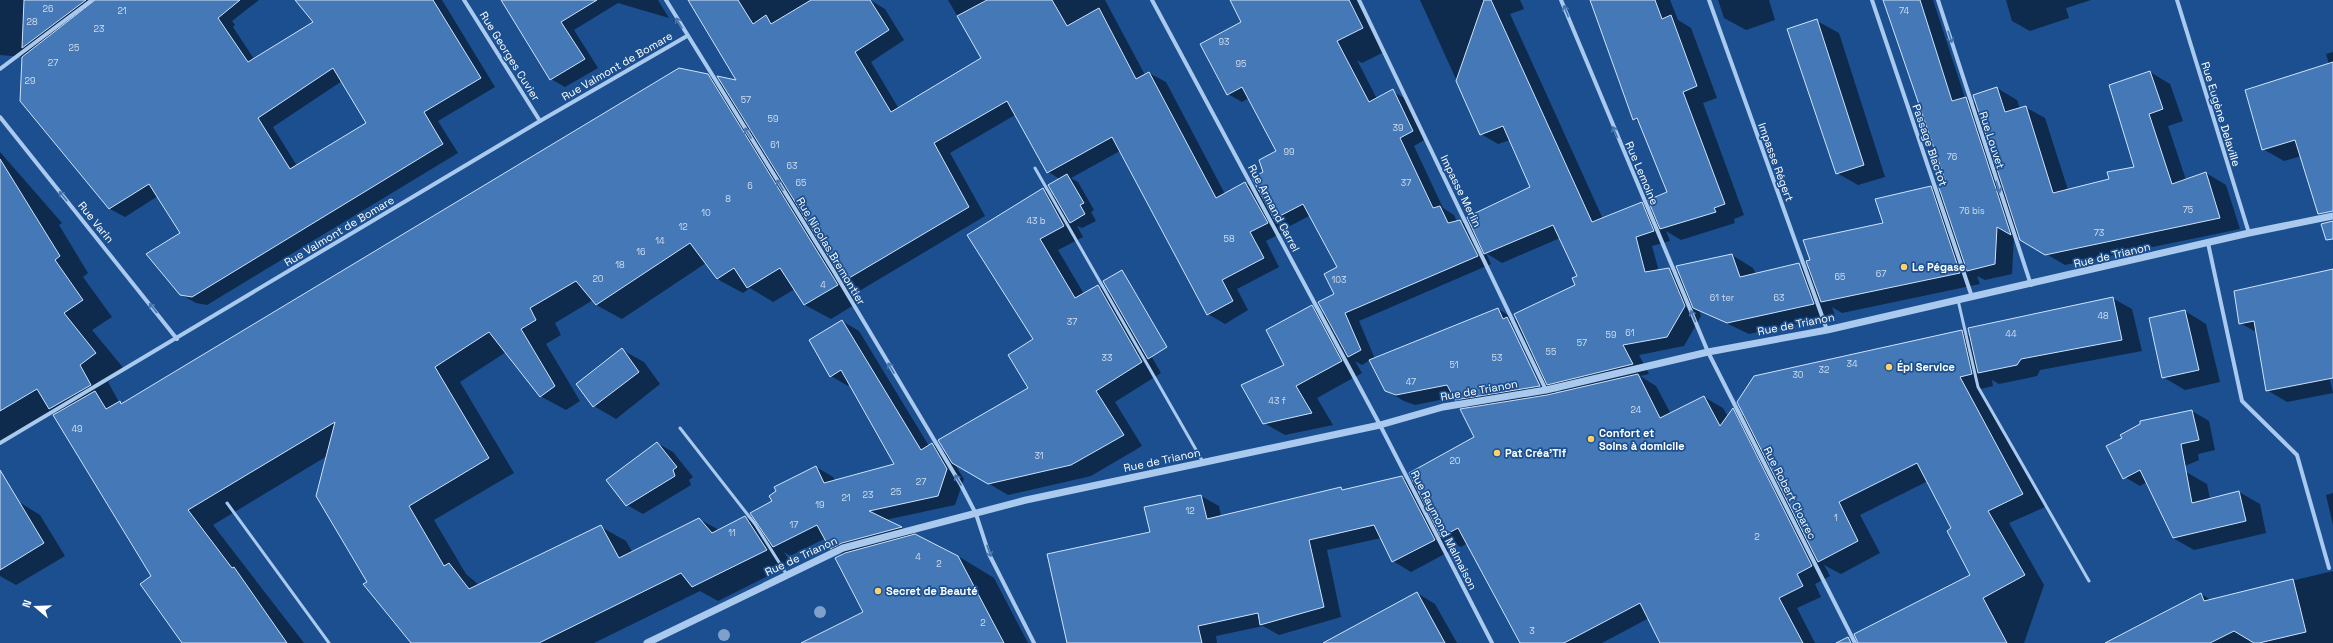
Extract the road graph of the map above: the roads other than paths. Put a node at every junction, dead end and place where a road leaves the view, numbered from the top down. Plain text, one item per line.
1 (92, 0) edge
2 (464, 0) edge
3 (666, 0) edge
4 (1152, 0) edge
5 (1359, 0) edge
6 (1561, 0) edge
7 (1709, 0) edge
8 (1872, 0) edge
9 (1938, 0) edge
10 (2176, 0) edge
11 (687, 36) junction
12 (0, 69) edge
13 (0, 117) edge
14 (540, 121) junction
15 (1035, 168) dead end
16 (2333, 216) edge
17 (2249, 233) junction
18 (2208, 243) junction
19 (2031, 285) junction
20 (1972, 297) junction
21 (1958, 300) junction
22 (1827, 330) junction
23 (177, 339) junction
24 (1708, 352) junction
25 (1546, 390) junction
26 (1380, 425) junction
27 (680, 428) dead end
28 (0, 443) edge
29 (1204, 462) junction
30 (228, 503) dead end
31 (976, 514) junction
32 (2330, 568) dead end
33 (787, 575) junction
34 (2089, 581) dead end
35 (329, 643) edge
36 (647, 643) edge
37 (1034, 643) edge
38 (1492, 643) edge
39 (1855, 643) edge

1 - 12 street
2 - 14 street, Rue Georges Cuvier
11 -> 3 street, Rue Nicolas Bremontier
4 - 26 street, Rue Armand Carrel
5 - 25 street, Impasse Merlin
24 -> 6 street, Rue Lemoine
7 - 22 street, Impasse Régert
8 - 20 street, Passage Blactot
9 -> 19 street, Rue Louvet
10 - 17 street, Rue Eugène Delaville
11 - 14 street, Rue Valmont de Bomare
31 -> 11 street, Rue Nicolas Bremontier
23 -> 13 street, Rue Varin
14 - 23 street, Rue Valmont de Bomare
15 - 29 lane
16 - 17 street, Rue de Trianon
17 - 18 street, Rue de Trianon
18 - 19 street, Rue de Trianon
18 - 32 street
19 - 20 street, Rue de Trianon
20 - 21 street, Rue de Trianon
21 - 22 street, Rue de Trianon
21 - 34 lane
22 - 24 street, Rue de Trianon
23 - 28 street, Rue Valmont de Bomare
24 - 25 street, Rue de Trianon
24 - 39 street, Rue Robert Cloarec
25 - 26 street, Rue de Trianon
26 - 29 street, Rue de Trianon
26 - 38 street, Rue Raymond Malmaison
27 - 33 lane
29 - 31 street, Rue de Trianon
30 - 35 lane
31 - 33 street, Rue de Trianon
31 -> 37 street, Rue Nicolas Bremontier
33 - 36 street, Rue de Trianon

